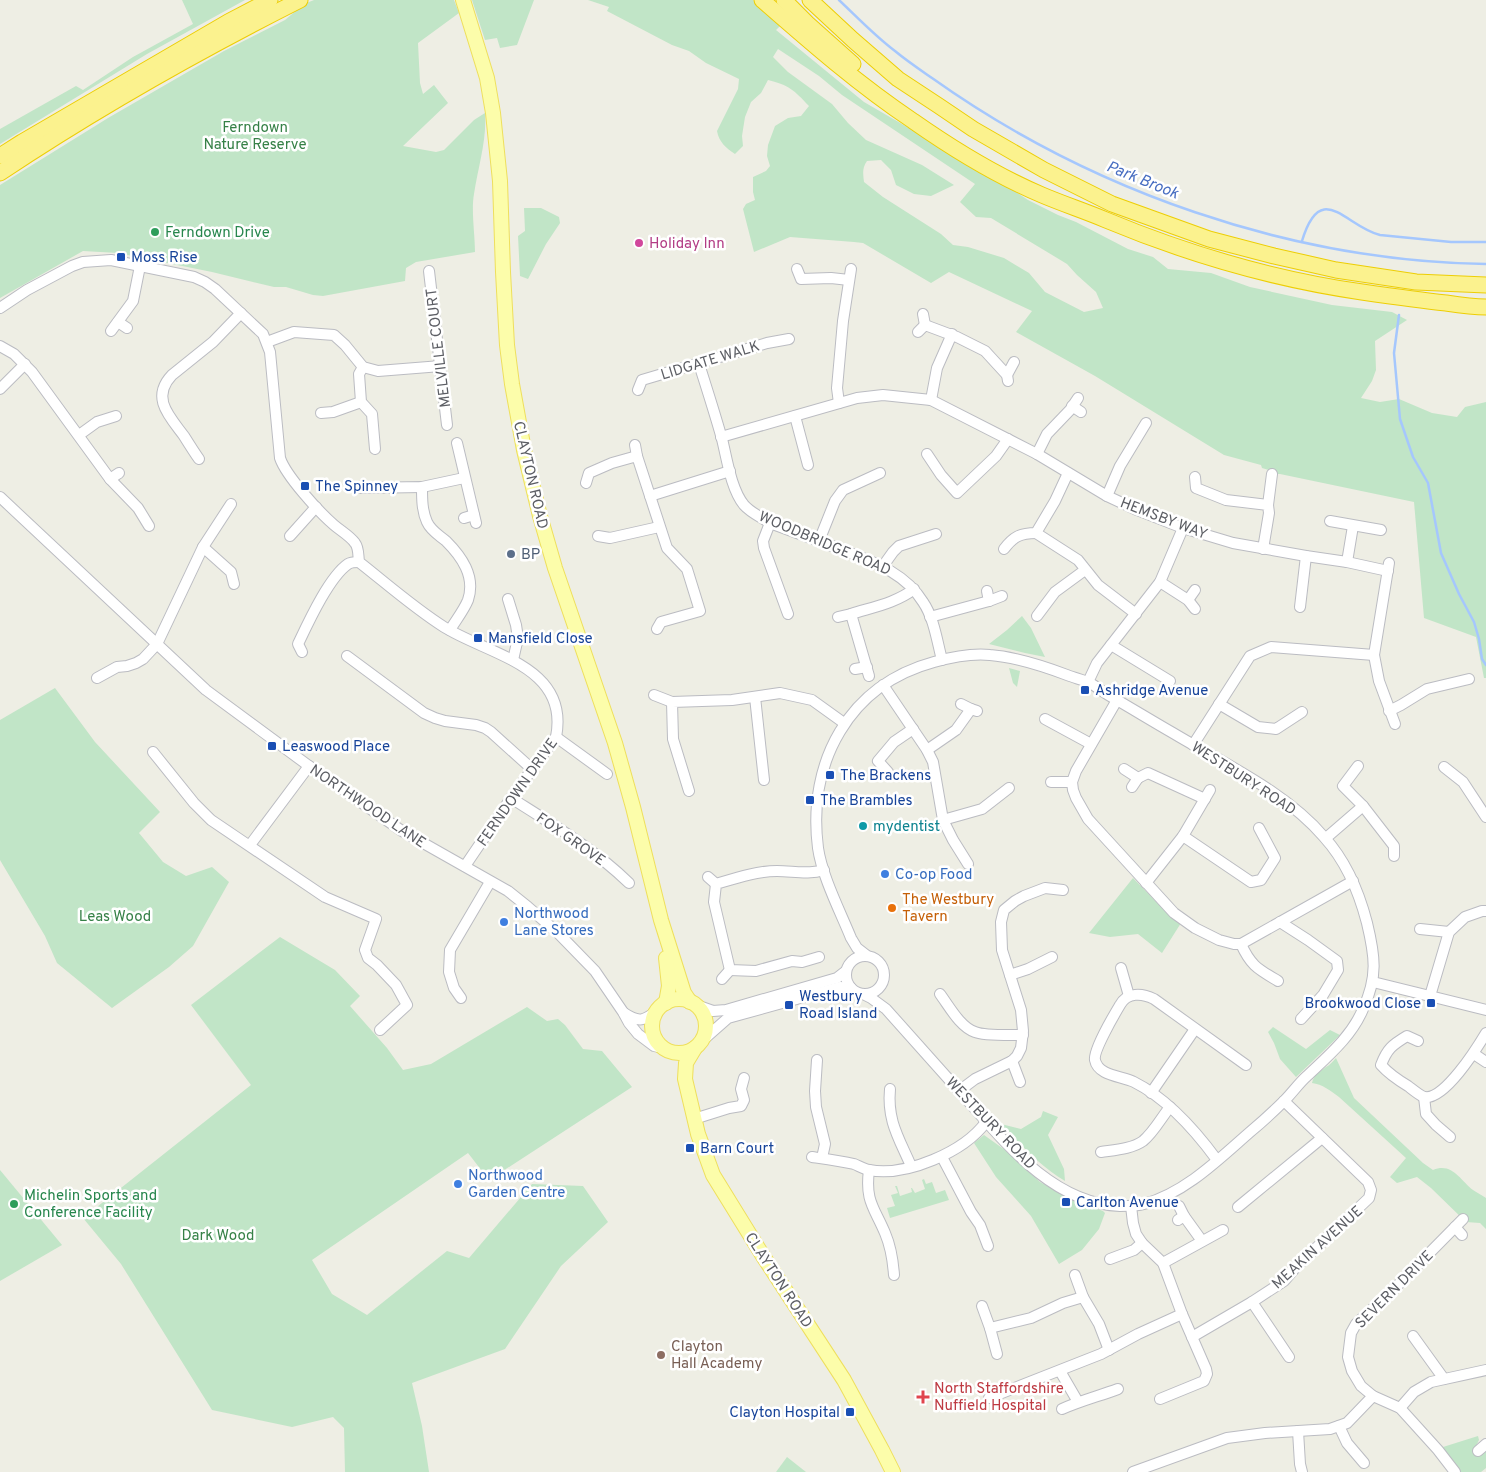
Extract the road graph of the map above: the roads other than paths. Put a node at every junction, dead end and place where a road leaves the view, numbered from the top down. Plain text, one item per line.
1 (270, 0) edge
2 (300, 0) edge
3 (463, 0) edge
4 (762, 0) edge
5 (784, 0) edge
6 (810, 0) edge
7 (822, 0) edge
8 (972, 129) junction
9 (0, 156) edge
10 (0, 173) edge
11 (1105, 219) junction
12 (140, 266) junction
13 (798, 268) dead end
14 (429, 271) dead end
15 (1486, 285) edge
16 (1486, 307) edge
17 (0, 308) edge
18 (240, 313) junction
19 (923, 314) dead end
20 (119, 327) dead end
21 (952, 334) junction
22 (789, 339) dead end
23 (267, 342) junction
24 (0, 346) edge
25 (1014, 362) dead end
26 (25, 364) junction
27 (699, 364) junction
28 (363, 366) junction
29 (441, 366) junction
30 (0, 388) edge
31 (638, 390) dead end
32 (931, 400) junction
33 (361, 402) junction
34 (839, 403) junction
35 (1081, 412) dead end
36 (321, 413) dead end
37 (116, 416) dead end
38 (794, 416) junction
39 (1146, 423) dead end
40 (447, 425) dead end
41 (79, 435) junction
42 (721, 437) junction
43 (1008, 439) junction
44 (457, 443) dead end
45 (634, 445) dead end
46 (375, 449) dead end
47 (927, 454) dead end
48 (1037, 454) junction
49 (637, 456) junction
50 (199, 459) dead end
51 (808, 465) dead end
52 (730, 471) junction
53 (119, 473) dead end
54 (880, 473) dead end
55 (1068, 473) junction
56 (586, 474) dead end
57 (1272, 474) dead end
58 (1195, 477) dead end
59 (464, 478) junction
60 (110, 479) junction
61 (422, 487) junction
62 (361, 488) dead end
63 (650, 496) junction
64 (1107, 496) junction
65 (0, 497) edge
66 (231, 504) dead end
67 (1268, 505) junction
68 (316, 507) junction
69 (471, 519) dead end
70 (1330, 521) dead end
71 (770, 523) junction
72 (149, 526) dead end
73 (1353, 526) junction
74 (659, 527) junction
75 (1184, 528) junction
76 (1381, 530) dead end
77 (1036, 533) junction
78 (936, 534) dead end
79 (290, 536) dead end
80 (598, 536) dead end
81 (819, 541) junction
82 (203, 547) junction
83 (1004, 549) dead end
84 (1263, 549) junction
85 (1306, 556) junction
86 (359, 562) junction
87 (1347, 562) junction
88 (883, 566) junction
89 (1085, 570) junction
90 (1160, 582) junction
91 (234, 584) dead end
92 (914, 589) junction
93 (1195, 590) dead end
94 (1002, 596) dead end
95 (508, 599) dead end
96 (1188, 600) junction
97 (1300, 607) dead end
98 (1195, 609) dead end
99 (788, 614) dead end
100 (851, 614) junction
101 (1136, 614) junction
102 (1037, 616) dead end
103 (838, 617) dead end
104 (930, 617) junction
105 (659, 621) dead end
106 (450, 630) junction
107 (156, 644) junction
108 (1111, 645) junction
109 (302, 652) dead end
110 (347, 656) dead end
111 (1374, 656) junction
112 (513, 660) junction
113 (942, 660) junction
114 (855, 669) dead end
115 (103, 678) dead end
116 (1469, 679) dead end
117 (1163, 680) dead end
118 (1088, 682) junction
119 (883, 684) junction
120 (654, 695) dead end
121 (755, 697) junction
122 (1117, 700) junction
123 (672, 702) junction
124 (1219, 704) junction
125 (970, 708) dead end
126 (1389, 711) junction
127 (1302, 712) dead end
128 (1045, 719) dead end
129 (844, 723) junction
130 (1395, 724) dead end
131 (913, 729) junction
132 (556, 737) junction
133 (1091, 744) junction
134 (1193, 745) junction
135 (927, 750) junction
136 (153, 752) dead end
137 (309, 766) junction
138 (1358, 766) dead end
139 (1444, 767) dead end
140 (532, 769) junction
141 (1124, 769) dead end
142 (888, 772) dead end
143 (607, 774) dead end
144 (764, 780) dead end
145 (1051, 782) dead end
146 (1072, 782) junction
147 (1009, 788) dead end
148 (688, 791) dead end
149 (511, 798) junction
150 (1363, 806) junction
151 (1486, 817) edge
152 (943, 820) junction
153 (1259, 828) dead end
154 (1183, 836) junction
155 (1326, 838) junction
156 (250, 846) junction
157 (1394, 856) dead end
158 (968, 864) dead end
159 (465, 866) junction
160 (824, 870) junction
161 (708, 877) dead end
162 (1353, 881) junction
163 (490, 882) junction
164 (628, 883) dead end
165 (1146, 883) junction
166 (716, 884) junction
167 (1064, 890) dead end
168 (1486, 912) edge
169 (661, 920) junction
170 (1280, 922) junction
171 (1420, 929) dead end
172 (1449, 932) junction
173 (851, 938) junction
174 (1241, 944) junction
175 (866, 955) junction
176 (819, 957) dead end
177 (1052, 957) dead end
178 (1337, 961) junction
179 (849, 966) junction
180 (1347, 966) dead end
181 (1121, 968) dead end
182 (730, 970) junction
183 (1010, 975) junction
184 (722, 979) dead end
185 (1278, 982) dead end
186 (1373, 982) junction
187 (882, 986) junction
188 (851, 988) junction
189 (863, 994) junction
190 (940, 994) dead end
191 (1129, 996) junction
192 (1430, 996) junction
193 (461, 998) dead end
194 (693, 1004) junction
195 (662, 1006) junction
196 (886, 1009) junction
197 (1486, 1010) edge
198 (623, 1012) junction
199 (1301, 1018) dead end
200 (1195, 1029) junction
201 (380, 1030) dead end
202 (1486, 1033) edge
203 (1023, 1034) junction
204 (1418, 1041) dead end
205 (699, 1044) junction
206 (664, 1049) junction
207 (1474, 1054) junction
208 (817, 1060) dead end
209 (1012, 1061) junction
210 (1486, 1062) edge
211 (1240, 1065) dead end
212 (744, 1078) dead end
213 (685, 1079) junction
214 (1020, 1082) dead end
215 (890, 1089) dead end
216 (959, 1091) junction
217 (1151, 1092) junction
218 (1424, 1097) junction
219 (1284, 1101) junction
220 (1170, 1107) junction
221 (694, 1119) junction
222 (986, 1122) junction
223 (1450, 1137) dead end
224 (1322, 1138) junction
225 (1101, 1152) dead end
226 (942, 1157) junction
227 (1217, 1160) junction
228 (911, 1166) junction
229 (869, 1170) junction
230 (1131, 1206) junction
231 (1179, 1206) dead end
232 (1244, 1206) dead end
233 (1463, 1219) dead end
234 (1223, 1230) dead end
235 (1202, 1241) junction
236 (1142, 1243) junction
237 (988, 1246) dead end
238 (1110, 1259) dead end
239 (1163, 1263) junction
240 (894, 1275) dead end
241 (1075, 1275) dead end
242 (1082, 1297) junction
243 (1252, 1302) junction
244 (982, 1306) dead end
245 (1182, 1314) junction
246 (990, 1328) junction
247 (1413, 1336) dead end
248 (1192, 1337) junction
249 (1109, 1350) junction
250 (997, 1354) dead end
251 (1289, 1357) dead end
252 (1486, 1370) edge
253 (1060, 1371) junction
254 (1444, 1379) junction
255 (1118, 1389) dead end
256 (1373, 1396) junction
257 (989, 1398) dead end
258 (1160, 1399) dead end
259 (1078, 1402) junction
260 (1400, 1408) junction
261 (1062, 1409) dead end
262 (1339, 1426) junction
263 (1298, 1431) junction
264 (1364, 1463) dead end
265 (893, 1472) edge
266 (1133, 1472) edge
267 (1302, 1472) edge
268 (1455, 1472) edge

1 - 9 highway
2 - 10 highway
3 - 169 main road, CLAYTON ROAD
4 - 11 highway
5 - 11 highway
6 - 8 highway
7 - 8 highway
8 - 15 highway
11 - 16 highway
12 - 17 street
12 - 18 street
12 - 20 street
13 - 34 street
14 - 29 street, MELVILLE COURT
18 - 23 street
18 - 50 street
19 - 21 street
21 - 25 street
21 - 32 street
22 - 27 street, LIDGATE WALK
23 - 28 street
23 - 68 street
24 - 26 street
26 - 30 street
26 - 41 street
27 - 31 street, LIDGATE WALK
27 - 42 street, WOODBRIDGE ROAD
28 - 29 street
28 - 33 street
29 - 40 street, MELVILLE COURT
32 - 34 street
32 - 43 street, HEMSBY WAY
33 - 36 street
33 - 46 street
34 - 38 street
35 - 48 street
37 - 41 street
38 - 42 street
38 - 51 street
39 - 64 street
41 - 60 street
42 - 52 street, WOODBRIDGE ROAD
43 - 47 street
43 - 48 street, HEMSBY WAY
44 - 59 street
45 - 49 street
48 - 55 street, HEMSBY WAY
49 - 56 street
49 - 63 street
52 - 63 street
52 - 71 street, WOODBRIDGE ROAD
53 - 60 street
54 - 81 street
55 - 64 street, HEMSBY WAY
55 - 77 street
57 - 67 street
58 - 67 street
59 - 61 street
59 - 69 street
60 - 72 street
61 - 62 street
61 - 106 street
63 - 74 street
64 - 75 street, HEMSBY WAY
65 - 107 street, NORTHWOOD LANE
66 - 82 street
67 - 84 street
68 - 79 street
68 - 86 street
70 - 73 street
71 - 81 street, WOODBRIDGE ROAD
71 - 99 street
73 - 76 street
73 - 87 street
74 - 80 street
74 - 105 street
75 - 84 street, HEMSBY WAY
75 - 90 street
77 - 83 street
77 - 89 street
78 - 88 street
81 - 88 street, WOODBRIDGE ROAD
82 - 91 street
82 - 107 street
84 - 85 street, HEMSBY WAY
85 - 87 street, HEMSBY WAY
85 - 97 street
86 - 106 street, FERNDOWN DRIVE
86 - 109 street
87 - 111 street, HEMSBY WAY
88 - 92 street, WOODBRIDGE ROAD
89 - 101 street
89 - 102 street
90 - 96 street
90 - 101 street
92 - 100 street
92 - 104 street, WOODBRIDGE ROAD
93 - 96 street
94 - 104 street
95 - 112 street
96 - 98 street
100 - 103 street
100 - 114 street
101 - 108 street
104 - 113 street, WOODBRIDGE ROAD
106 - 112 street, FERNDOWN DRIVE
107 - 115 street
107 - 137 street, NORTHWOOD LANE
108 - 117 street
108 - 118 street
110 - 140 street
111 - 124 street
111 - 126 street
112 - 132 street, FERNDOWN DRIVE
113 - 118 street, WESTBURY ROAD
113 - 119 street, WESTBURY ROAD
116 - 126 street
118 - 122 street, WESTBURY ROAD
119 - 129 street, WESTBURY ROAD
119 - 131 street
120 - 123 street
121 - 123 street
121 - 129 street
121 - 144 street
122 - 133 street
122 - 134 street, WESTBURY ROAD
123 - 148 street
124 - 127 street
124 - 134 street
125 - 135 street
126 - 130 street
128 - 133 street
129 - 160 street, WESTBURY ROAD
131 - 135 street
131 - 142 street
132 - 140 street, FERNDOWN DRIVE
132 - 143 street
133 - 146 street
134 - 155 street, WESTBURY ROAD
135 - 152 street
136 - 156 street
137 - 156 street
137 - 159 street, NORTHWOOD LANE
138 - 150 street
139 - 151 street
140 - 149 street, FERNDOWN DRIVE
141 - 154 street
145 - 146 street
146 - 165 street
147 - 152 street
149 - 159 street, FERNDOWN DRIVE
149 - 164 street, FOX GROVE
150 - 155 street
150 - 157 street
152 - 158 street
153 - 154 street
154 - 165 street
155 - 162 street, WESTBURY ROAD
156 - 201 street
159 - 163 street, NORTHWOOD LANE
160 - 166 street
160 - 173 street, WESTBURY ROAD
161 - 166 street
162 - 170 street
162 - 186 street, WESTBURY ROAD
163 - 193 street
163 - 198 street, NORTHWOOD LANE
165 - 174 street
166 - 182 street
167 - 183 street
168 - 172 street
169 - 194 main road, CLAYTON ROAD
169 - 195 main road, CLAYTON ROAD
170 - 174 street
170 - 178 street
171 - 172 street
172 - 192 street
173 - 175 street, WESTBURY ROAD
173 - 179 street, WESTBURY ROAD
174 - 185 street
175 - 179 street
175 - 187 street
176 - 182 street
177 - 183 street
178 - 180 street
178 - 199 street
179 - 188 street
179 - 194 street
181 - 191 street
182 - 184 street
183 - 203 street
186 - 192 street
186 - 219 street, WESTBURY ROAD
187 - 189 street
187 - 196 street
188 - 189 street
188 - 205 street
189 - 196 street, WESTBURY ROAD
190 - 203 street
191 - 200 street
191 - 217 street
192 - 197 street
194 - 195 main road
194 - 205 main road, CLAYTON ROAD
195 - 198 street
195 - 206 main road, CLAYTON ROAD
196 - 216 street, WESTBURY ROAD
198 - 206 street, NORTHWOOD LANE
200 - 211 street
200 - 217 street
202 - 207 street
203 - 209 street
204 - 218 street
205 - 206 main road
205 - 213 main road, CLAYTON ROAD
206 - 213 main road, CLAYTON ROAD
207 - 210 street
207 - 218 street
208 - 229 street
209 - 214 street
209 - 216 street
212 - 221 street
213 - 221 main road, CLAYTON ROAD
215 - 228 street
216 - 222 street, WESTBURY ROAD
217 - 220 street
218 - 223 street
219 - 224 street, MEAKIN AVENUE
219 - 227 street, WESTBURY ROAD
220 - 225 street
220 - 227 street
221 - 265 main road, CLAYTON ROAD
222 - 226 street
222 - 230 street, WESTBURY ROAD
224 - 232 street
224 - 243 street, MEAKIN AVENUE
226 - 228 street
226 - 237 street
227 - 230 street, WESTBURY ROAD
228 - 229 street
229 - 240 street
230 - 236 street
231 - 235 street
233 - 256 street, SEVERN DRIVE
234 - 235 street
235 - 239 street
236 - 238 street
236 - 239 street
239 - 245 street
241 - 242 street
242 - 246 street
242 - 249 street
243 - 248 street, MEAKIN AVENUE
243 - 251 street
244 - 246 street
245 - 248 street
245 - 249 street
246 - 250 street
247 - 254 street
248 - 258 street
249 - 253 street
252 - 254 street
253 - 257 street
253 - 259 street
254 - 260 street
255 - 259 street
256 - 260 street, SEVERN DRIVE
256 - 262 street
259 - 261 street
260 - 268 street, SEVERN DRIVE
262 - 263 street
262 - 264 street
263 - 266 street
263 - 267 street

